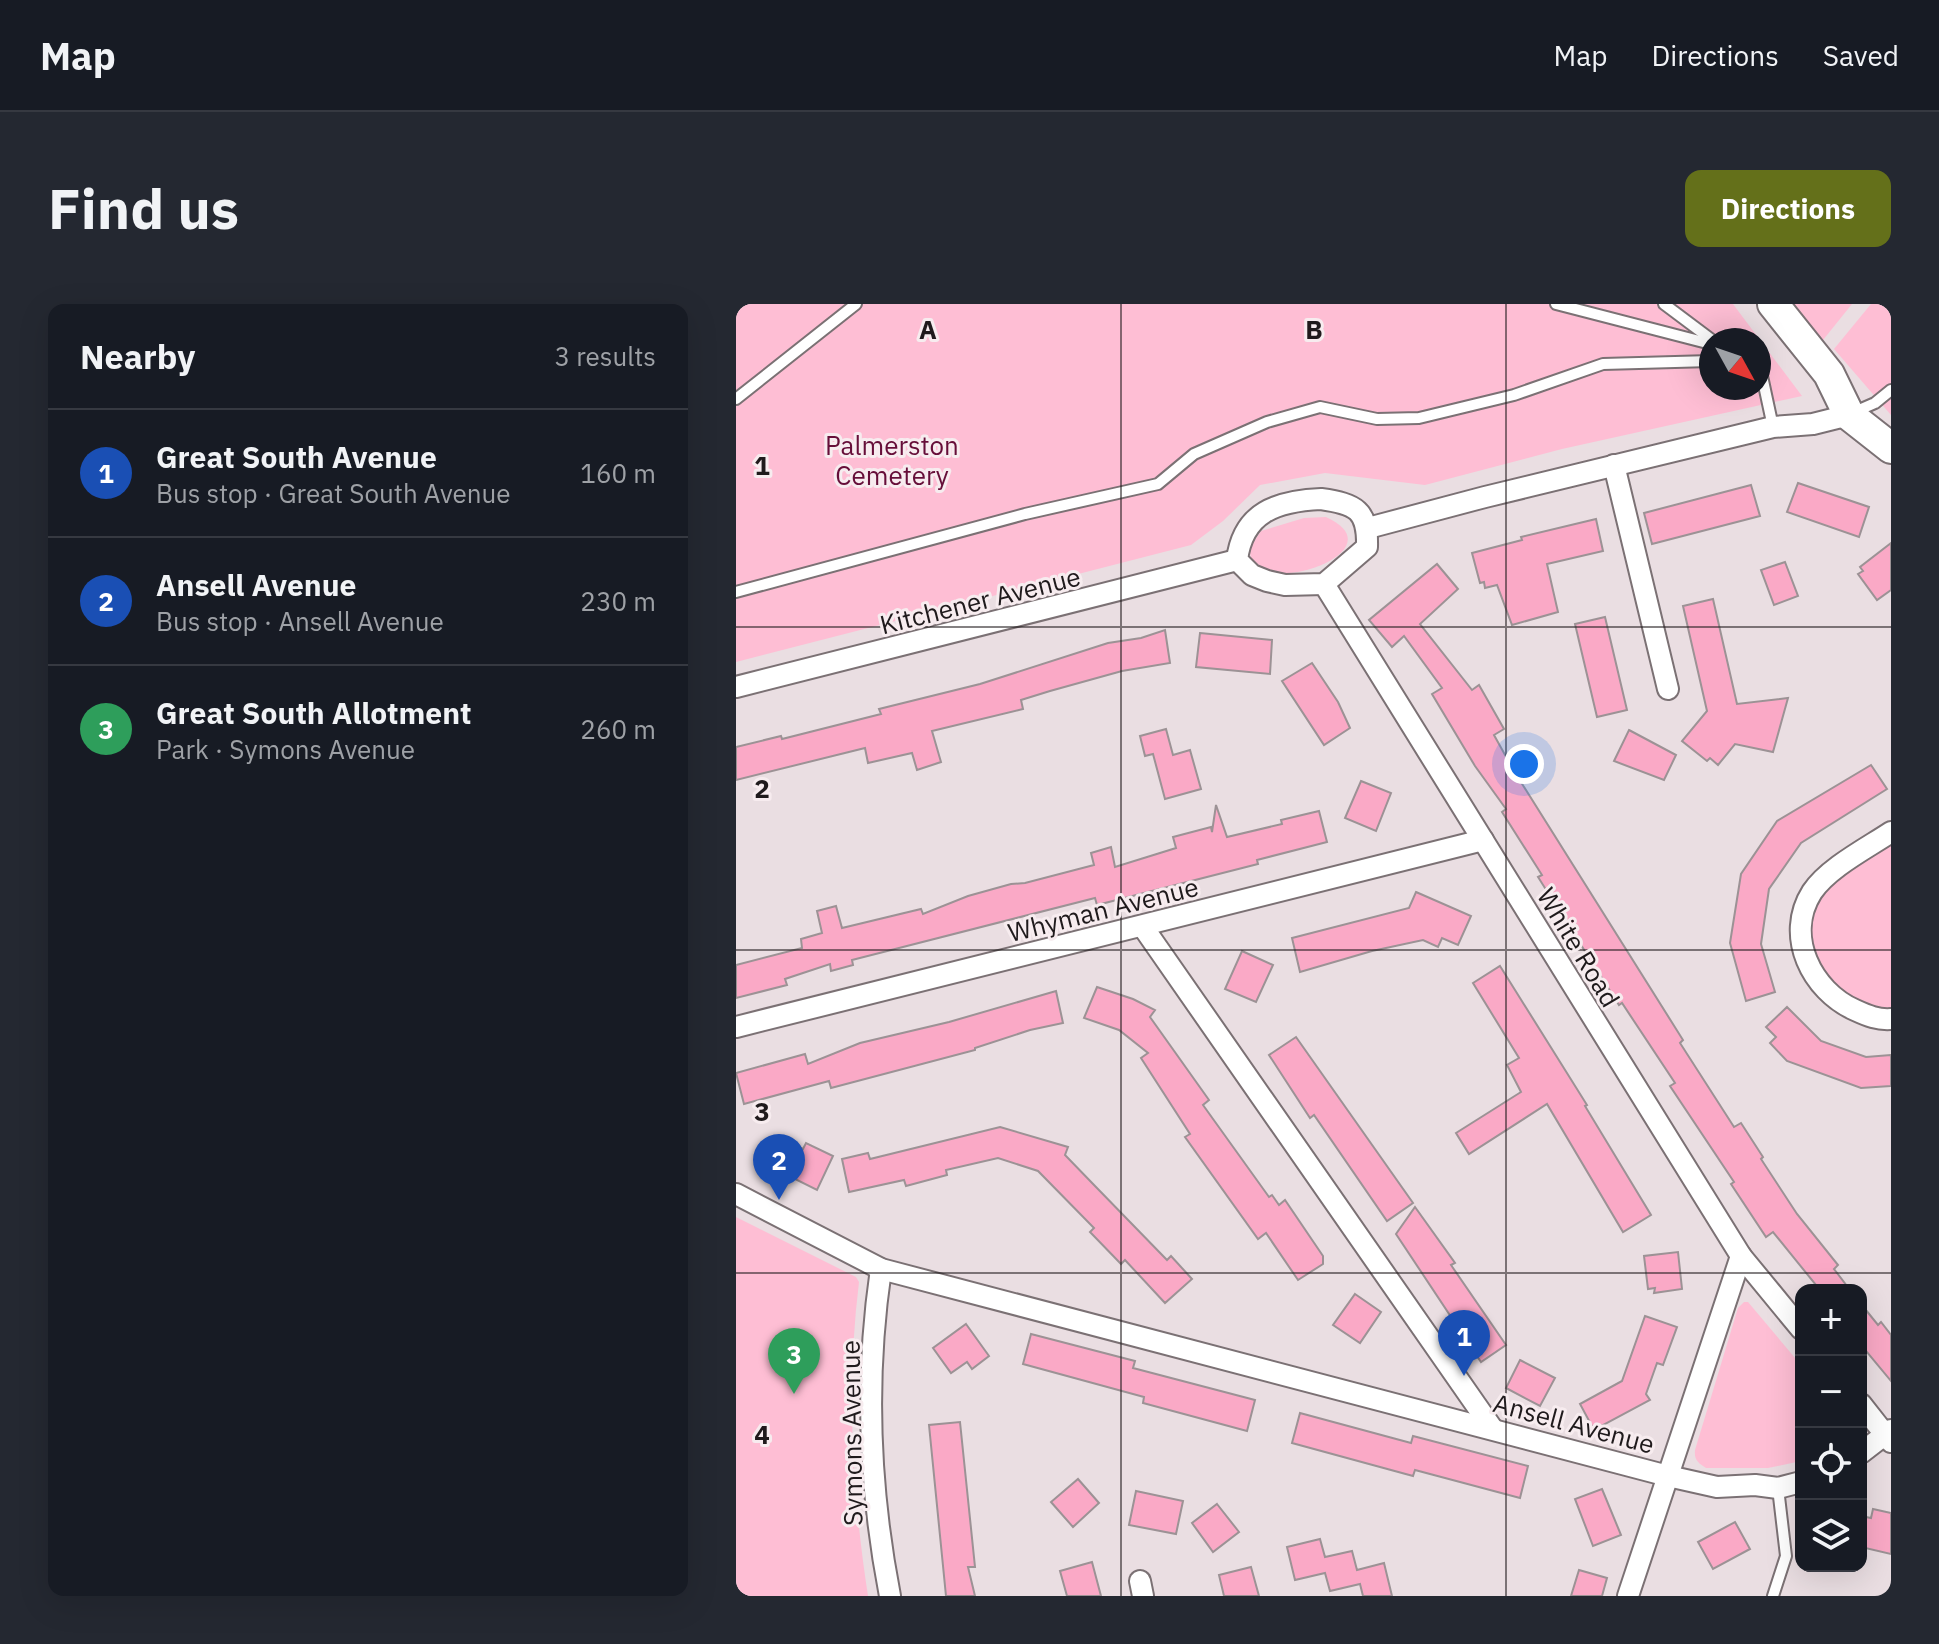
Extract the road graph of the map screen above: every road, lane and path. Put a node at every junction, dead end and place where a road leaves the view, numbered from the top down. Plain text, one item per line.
1 (856, 304) edge
2 (1556, 304) edge
3 (1664, 304) edge
4 (1773, 304) edge
5 (1699, 332) edge
6 (1699, 339) edge
7 (1699, 361) edge
8 (1891, 390) edge
9 (736, 399) edge
10 (1767, 400) edge
11 (1849, 415) junction
12 (1773, 427) junction
13 (1891, 448) edge
14 (1614, 465) junction
15 (1368, 528) junction
16 (1237, 560) junction
17 (1324, 584) junction
18 (736, 592) edge
19 (736, 687) edge
20 (1668, 689) dead end
21 (1891, 832) edge
22 (1483, 840) junction
23 (1143, 927) junction
24 (1891, 1019) edge
25 (736, 1027) edge
26 (736, 1194) edge
27 (1741, 1256) junction
28 (881, 1269) junction
29 (1795, 1322) edge
30 (1867, 1411) edge
31 (1492, 1428) junction
32 (1889, 1436) edge
33 (1867, 1449) edge
34 (1668, 1476) junction
35 (1795, 1484) edge
36 (1778, 1488) junction
37 (890, 1596) edge
38 (1628, 1596) edge
39 (1773, 1596) edge

1 - 9 lane
2 - 6 lane
3 - 5 lane
4 - 11 street
7 - 18 lane
8 - 11 lane
10 - 12 lane
11 - 12 street
11 - 13 street
12 - 14 street
14 - 15 street
14 - 20 street
15 - 16 street
15 - 17 street
16 - 17 street
16 - 19 street, Kitchener Avenue
17 - 22 street, White Road
21 - 24 street
22 - 23 street, Whyman Avenue
22 - 27 street, White Road
23 - 25 street, Whyman Avenue
23 - 31 street
26 - 28 street, Ansell Avenue
27 - 29 street, White Road
27 - 34 street
28 - 31 street, Ansell Avenue
28 - 37 street, Symons Avenue
30 - 32 street
31 - 34 street, Ansell Avenue
32 - 33 street
34 - 36 street, Ansell Avenue
34 - 38 street
35 - 36 street, Ansell Avenue
36 - 39 lane

